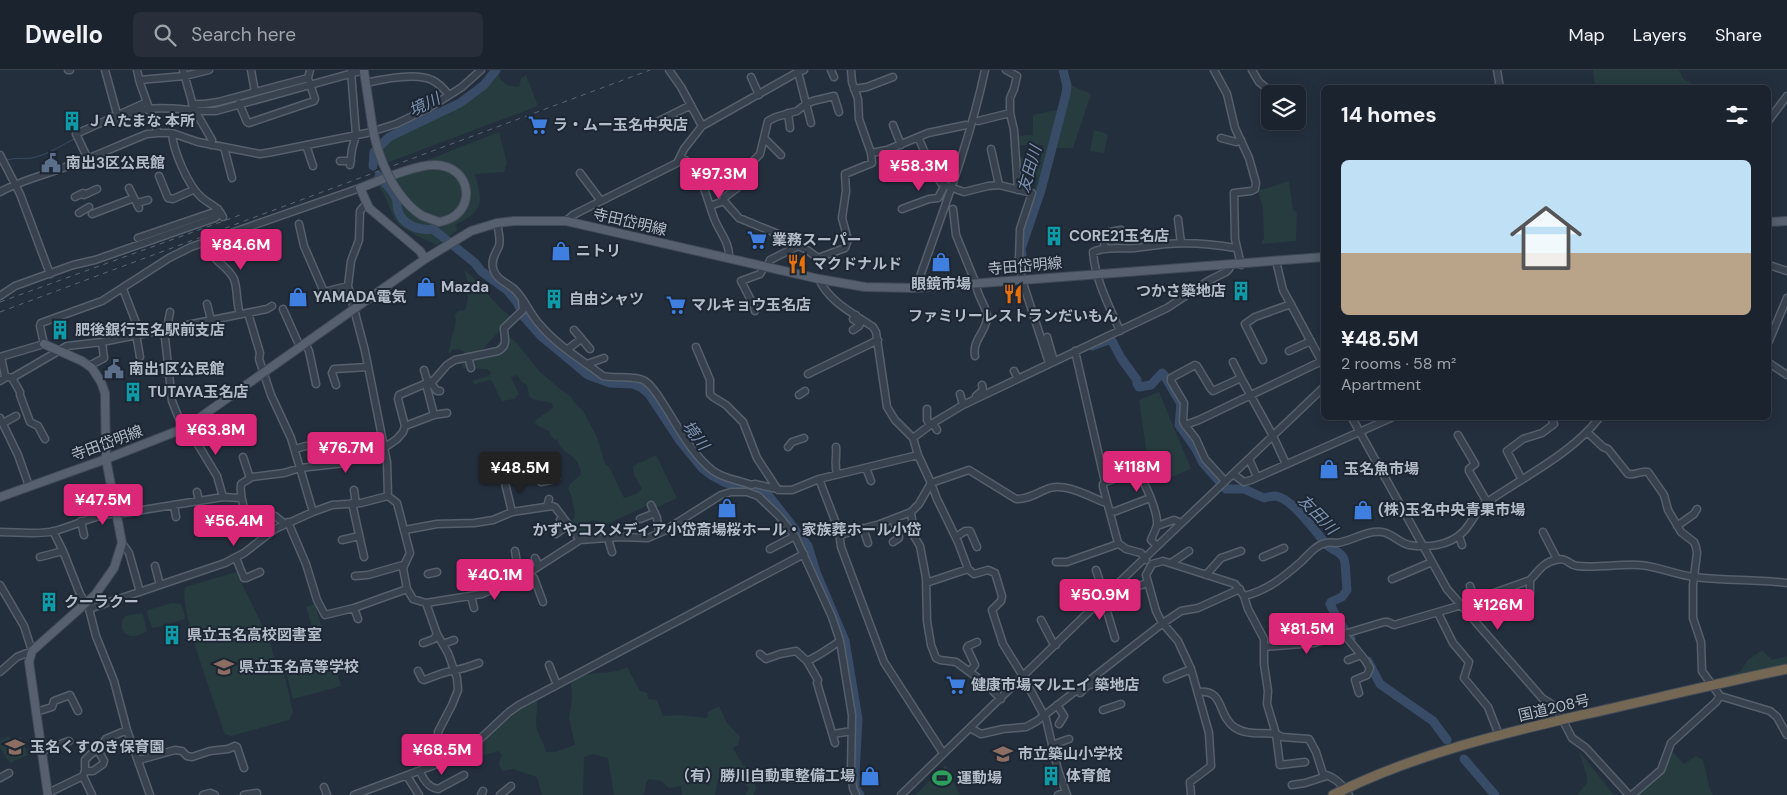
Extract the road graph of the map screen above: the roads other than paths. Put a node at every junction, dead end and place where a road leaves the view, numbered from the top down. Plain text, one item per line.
1 (105, 70) edge
2 (137, 70) edge
3 (209, 70) edge
4 (251, 70) edge
5 (310, 70) edge
6 (364, 70) edge
7 (481, 70) edge
8 (669, 70) edge
9 (831, 70) edge
10 (851, 70) edge
11 (984, 70) edge
12 (1006, 70) edge
13 (1214, 70) edge
14 (1252, 70) edge
15 (1498, 70) edge
16 (801, 71) edge
17 (351, 72) edge
18 (184, 73) edge
19 (751, 77) dead end
20 (834, 77) dead end
21 (893, 78) dead end
22 (139, 80) junction
23 (309, 81) junction
24 (366, 83) junction
25 (1263, 85) edge
26 (1500, 85) edge
27 (854, 88) junction
28 (255, 92) junction
29 (759, 95) junction
30 (449, 96) junction
31 (1787, 96) edge
32 (238, 101) junction
33 (691, 104) junction
34 (806, 104) junction
35 (149, 106) junction
36 (194, 108) junction
37 (839, 112) dead end
38 (788, 113) junction
39 (1010, 113) junction
40 (1771, 117) edge
41 (113, 118) junction
42 (812, 122) dead end
43 (978, 122) dead end
44 (653, 124) dead end
45 (893, 125) dead end
46 (966, 125) dead end
47 (702, 126) junction
48 (790, 128) dead end
49 (158, 133) junction
50 (172, 133) junction
51 (356, 135) junction
52 (918, 137) junction
53 (1220, 138) dead end
54 (765, 139) junction
55 (1241, 140) junction
56 (211, 145) junction
57 (306, 145) junction
58 (901, 145) junction
59 (224, 147) junction
60 (991, 149) dead end
61 (871, 153) junction
62 (781, 155) dead end
63 (681, 158) junction
64 (2, 159) edge
65 (88, 159) junction
66 (340, 161) dead end
67 (313, 166) dead end
68 (580, 173) dead end
69 (159, 176) dead end
70 (232, 178) dead end
71 (14, 184) junction
72 (999, 185) junction
73 (948, 187) junction
74 (129, 188) dead end
75 (360, 188) junction
76 (97, 189) dead end
77 (193, 190) junction
78 (1018, 190) junction
79 (0, 192) edge
80 (75, 198) dead end
81 (148, 200) dead end
82 (602, 201) junction
83 (724, 201) junction
84 (137, 203) junction
85 (366, 204) junction
86 (710, 206) junction
87 (220, 209) junction
88 (902, 209) dead end
89 (953, 209) dead end
90 (79, 213) dead end
91 (223, 218) dead end
92 (1178, 219) dead end
93 (566, 221) junction
94 (1787, 221) edge
95 (1771, 222) edge
96 (497, 223) junction
97 (298, 224) dead end
98 (1121, 230) dead end
99 (138, 238) dead end
100 (206, 242) junction
101 (1181, 243) junction
102 (794, 247) junction
103 (1104, 248) junction
104 (1236, 248) junction
105 (1321, 257) edge
106 (729, 258) junction
107 (426, 259) junction
108 (1276, 261) junction
109 (1231, 265) junction
110 (1241, 265) junction
111 (1771, 266) edge
112 (766, 267) junction
113 (1787, 271) edge
114 (50, 274) junction
115 (1098, 274) junction
116 (819, 279) junction
117 (1022, 280) junction
118 (976, 284) junction
119 (348, 286) junction
120 (916, 288) junction
121 (124, 289) junction
122 (0, 296) edge
123 (1787, 298) edge
124 (522, 299) junction
125 (207, 304) dead end
126 (1290, 304) junction
127 (272, 306) dead end
128 (283, 309) dead end
129 (354, 309) junction
130 (755, 311) dead end
131 (170, 312) dead end
132 (248, 312) junction
133 (240, 314) junction
134 (856, 315) junction
135 (211, 320) junction
136 (166, 328) junction
137 (574, 330) dead end
138 (853, 330) dead end
139 (1120, 331) junction
140 (138, 334) junction
141 (1771, 336) edge
142 (1047, 337) dead end
143 (581, 339) junction
144 (878, 340) junction
145 (1311, 341) junction
146 (102, 342) junction
147 (44, 344) junction
148 (302, 345) junction
149 (696, 347) dead end
150 (568, 349) junction
151 (590, 349) dead end
152 (58, 351) junction
153 (1289, 351) dead end
154 (1076, 352) junction
155 (975, 356) dead end
156 (1, 357) edge
157 (140, 357) dead end
158 (468, 357) junction
159 (604, 358) dead end
160 (1321, 359) edge
161 (1263, 360) dead end
162 (1051, 362) junction
163 (1232, 362) dead end
164 (587, 364) junction
165 (1321, 364) edge
166 (1771, 364) edge
167 (89, 366) junction
168 (368, 367) junction
169 (471, 368) dead end
170 (424, 370) dead end
171 (1014, 371) dead end
172 (264, 372) junction
173 (808, 374) dead end
174 (1787, 375) edge
175 (9, 377) junction
176 (1241, 378) junction
177 (1018, 379) junction
178 (0, 381) edge
179 (428, 383) junction
180 (316, 384) dead end
181 (336, 385) dead end
182 (982, 385) dead end
183 (1321, 390) edge
184 (440, 391) dead end
185 (20, 392) junction
186 (960, 394) dead end
187 (1251, 396) junction
188 (25, 398) dead end
189 (976, 399) junction
190 (963, 405) junction
191 (927, 409) dead end
192 (949, 409) dead end
193 (446, 413) dead end
194 (434, 415) junction
195 (16, 416) dead end
196 (942, 417) junction
197 (2, 420) edge
198 (1353, 420) edge
199 (1386, 420) edge
200 (1552, 420) edge
201 (1598, 420) edge
202 (932, 424) junction
203 (1185, 425) junction
204 (405, 426) junction
205 (185, 428) junction
206 (938, 430) dead end
207 (1359, 430) junction
208 (1588, 433) junction
209 (1273, 436) junction
210 (1458, 436) dead end
211 (804, 438) dead end
212 (913, 438) junction
213 (45, 439) dead end
214 (316, 445) dead end
215 (788, 447) dead end
216 (836, 447) dead end
217 (384, 448) junction
218 (295, 449) junction
219 (918, 455) junction
220 (243, 457) dead end
221 (106, 459) junction
222 (1249, 459) junction
223 (1286, 464) junction
224 (300, 468) junction
225 (866, 468) junction
226 (837, 474) junction
227 (1234, 474) junction
228 (250, 478) junction
229 (1257, 478) junction
230 (1521, 478) junction
231 (504, 479) dead end
232 (556, 479) dead end
233 (819, 479) junction
234 (870, 481) dead end
235 (1226, 481) junction
236 (541, 482) dead end
237 (1105, 482) junction
238 (931, 484) junction
239 (29, 486) junction
240 (751, 488) junction
241 (354, 490) dead end
242 (778, 490) junction
243 (197, 492) dead end
244 (388, 496) junction
245 (0, 497) edge
246 (223, 497) junction
247 (240, 498) junction
248 (1150, 498) junction
249 (549, 499) dead end
250 (199, 501) junction
251 (1487, 502) junction
252 (1106, 503) junction
253 (354, 504) junction
254 (650, 505) dead end
255 (174, 506) junction
256 (547, 507) junction
257 (1697, 509) dead end
258 (558, 511) junction
259 (313, 512) junction
260 (512, 512) junction
261 (911, 512) junction
262 (1110, 512) junction
263 (117, 513) junction
264 (655, 513) junction
265 (176, 517) dead end
266 (640, 519) dead end
267 (893, 519) junction
268 (81, 521) junction
269 (287, 523) junction
270 (1181, 523) junction
271 (1157, 526) junction
272 (1677, 526) junction
273 (863, 528) junction
274 (405, 530) junction
275 (53, 531) junction
276 (35, 532) junction
277 (1544, 532) dead end
278 (659, 533) junction
279 (556, 534) dead end
280 (2, 535) edge
281 (84, 535) dead end
282 (840, 535) junction
283 (359, 536) junction
284 (795, 536) junction
285 (1459, 536) junction
286 (956, 537) junction
287 (41, 539) dead end
288 (342, 540) dead end
289 (580, 540) junction
290 (609, 542) dead end
291 (893, 542) dead end
292 (122, 543) junction
293 (868, 543) dead end
294 (1118, 544) junction
295 (1462, 545) dead end
296 (1157, 546) junction
297 (1423, 546) junction
298 (977, 547) dead end
299 (1284, 548) dead end
300 (770, 549) dead end
301 (63, 551) junction
302 (514, 551) dead end
303 (1189, 551) dead end
304 (1241, 551) dead end
305 (612, 552) dead end
306 (804, 554) junction
307 (40, 557) dead end
308 (364, 557) dead end
309 (1263, 557) dead end
310 (236, 558) junction
311 (535, 558) dead end
312 (1144, 559) junction
313 (1557, 559) junction
314 (1056, 562) dead end
315 (1432, 562) junction
316 (1170, 563) junction
317 (1152, 564) junction
318 (404, 565) junction
319 (155, 566) dead end
320 (539, 566) junction
321 (968, 569) junction
322 (1096, 570) dead end
323 (260, 572) dead end
324 (437, 572) dead end
325 (428, 574) dead end
326 (523, 575) junction
327 (1206, 575) junction
328 (356, 576) dead end
329 (1694, 577) junction
330 (926, 578) junction
331 (1392, 580) dead end
332 (1530, 580) junction
333 (1147, 582) junction
334 (1787, 583) edge
335 (160, 585) junction
336 (0, 586) edge
337 (1470, 586) dead end
338 (407, 588) junction
339 (140, 592) junction
340 (1242, 592) junction
341 (1107, 594) junction
342 (471, 596) junction
343 (1475, 600) junction
344 (543, 602) dead end
345 (426, 603) junction
346 (1461, 605) junction
347 (87, 606) junction
348 (354, 608) junction
349 (474, 608) dead end
350 (1438, 613) junction
351 (1527, 613) dead end
352 (358, 619) dead end
353 (1042, 620) dead end
354 (1163, 624) junction
355 (1347, 633) junction
356 (437, 634) junction
357 (1115, 638) dead end
358 (454, 640) dead end
359 (840, 641) junction
360 (977, 642) dead end
361 (423, 643) dead end
362 (443, 644) junction
363 (1056, 645) junction
364 (1264, 646) junction
365 (32, 650) junction
366 (760, 654) dead end
367 (1361, 656) junction
368 (1348, 660) dead end
369 (806, 661) junction
370 (479, 663) dead end
371 (549, 664) dead end
372 (1191, 669) junction
373 (1787, 669) edge
374 (418, 671) dead end
375 (454, 671) junction
376 (970, 671) junction
377 (0, 672) edge
378 (1367, 674) junction
379 (1023, 677) junction
380 (1167, 679) dead end
381 (1368, 682) dead end
382 (1093, 684) dead end
383 (556, 685) junction
384 (1712, 685) junction
385 (1080, 692) dead end
386 (1198, 692) junction
387 (1359, 693) dead end
388 (1720, 696) junction
389 (1001, 699) junction
390 (1121, 704) dead end
391 (1057, 705) junction
392 (1103, 710) dead end
393 (78, 711) dead end
394 (36, 712) junction
395 (1044, 715) junction
396 (1562, 720) junction
397 (1059, 724) dead end
398 (970, 728) junction
399 (127, 730) junction
400 (852, 731) junction
401 (833, 734) junction
402 (1276, 734) junction
403 (1499, 735) junction
404 (1787, 735) edge
405 (1069, 739) dead end
406 (69, 741) dead end
407 (836, 742) dead end
408 (1052, 745) junction
409 (98, 750) junction
410 (42, 751) junction
411 (943, 753) junction
412 (139, 760) junction
413 (451, 760) junction
414 (1305, 762) dead end
415 (244, 768) dead end
416 (420, 771) junction
417 (8, 773) dead end
418 (84, 774) junction
419 (464, 775) dead end
420 (406, 776) junction
421 (1328, 776) junction
422 (0, 778) edge
423 (1292, 785) dead end
424 (511, 786) dead end
425 (324, 788) dead end
426 (1347, 792) edge
427 (257, 793) dead end
428 (48, 794) edge
429 (358, 794) edge
430 (1066, 794) edge
431 (92, 795) edge
432 (150, 795) edge
433 (203, 795) edge
434 (214, 795) edge
435 (244, 795) edge
436 (327, 795) edge
437 (419, 795) edge
438 (500, 795) edge
439 (856, 795) edge
440 (901, 795) edge
441 (1058, 795) edge
442 (1191, 795) edge
443 (1333, 795) edge
444 (1631, 795) edge

1 - 41 street
2 - 22 street
3 - 18 street
4 - 28 street
5 - 23 street
6 - 17 street
6 - 24 main road
7 - 30 street
8 - 33 street
9 - 20 street
10 - 27 street
11 - 73 street
12 - 39 street
13 - 55 street
14 - 25 street
15 - 26 street
16 - 29 street
16 - 34 street
17 - 23 street
17 - 51 street
18 - 22 street
18 - 36 street
19 - 29 street
21 - 27 street
22 - 35 street
23 - 28 street
23 - 32 street
23 - 32 street
24 - 30 street
24 - 75 main road, bridge
27 - 61 street
28 - 32 street
29 - 47 street
30 - 51 street
31 - 40 street
32 - 36 street
33 - 44 street
33 - 47 street
34 - 37 street
34 - 38 street
34 - 42 street
35 - 36 street
35 - 41 street
35 - 49 street
36 - 56 street
38 - 48 street
38 - 54 street
39 - 43 street
39 - 78 street
41 - 65 street
45 - 58 street
46 - 52 street
47 - 63 street
49 - 50 street
49 - 65 street
50 - 56 street
50 - 77 street
51 - 57 street
51 - 66 street
52 - 58 street
52 - 73 street
53 - 55 street
54 - 62 street
54 - 83 street
55 - 104 street
56 - 59 street
57 - 59 street
57 - 67 street
58 - 61 street
59 - 70 street
60 - 72 street
61 - 102 street
63 - 82 street
63 - 86 street
64 - 71 street
65 - 71 street
68 - 82 street
69 - 77 street
71 - 79 street
71 - 114 street
72 - 73 street
72 - 78 street
73 - 88 street
73 - 120 street
74 - 84 street
75 - 85 main road
75 - 100 street
76 - 80 street
77 - 87 street
78 - 117 street
81 - 84 street
82 - 93 street
83 - 86 street
83 - 102 street
84 - 90 street
85 - 107 main road
85 - 119 street
86 - 106 street
87 - 91 street
87 - 99 street
87 - 114 street
89 - 118 street
92 - 101 street
93 - 96 main road, 寺田岱明線
93 - 106 main road, 寺田岱明線
94 - 95 main road
96 - 107 main road, 寺田岱明線
96 - 124 street
97 - 119 street
98 - 103 street
100 - 121 street
100 - 133 street
101 - 103 street
101 - 104 street
102 - 112 street
103 - 115 street
104 - 110 street
105 - 108 main road, 寺田岱明線
106 - 112 main road, 寺田岱明線
107 - 129 main road, 寺田岱明線
108 - 110 main road, 寺田岱明線
108 - 126 street
109 - 110 main road, 寺田岱明線
109 - 115 main road, 寺田岱明線
109 - 139 street
111 - 113 street
112 - 116 main road, 寺田岱明線
112 - 130 street
114 - 122 street
115 - 117 main road, 寺田岱明線
115 - 139 street
116 - 120 main road, 寺田岱明線
116 - 134 street
117 - 118 main road, 寺田岱明線
117 - 162 street
118 - 120 main road, 寺田岱明線
118 - 155 street
119 - 129 street
121 - 140 street
121 - 147 street
123 - 141 street
124 - 150 street
124 - 158 street
125 - 135 street
126 - 145 street
126 - 161 street
127 - 132 street
128 - 148 street
129 - 148 main road, 寺田岱明線
129 - 168 street
131 - 136 street
132 - 133 street
132 - 172 street
133 - 135 street
134 - 138 street
134 - 144 street
135 - 136 street
136 - 140 street
136 - 205 street
137 - 143 street
139 - 154 street
140 - 146 street
140 - 157 street
142 - 162 street
143 - 150 street
143 - 151 street
144 - 173 street
144 - 212 street
145 - 153 street
145 - 160 street
146 - 152 street
146 - 167 street
147 - 152 main road
147 - 156 street
148 - 172 main road, 寺田岱明線
148 - 180 street
149 - 242 street
150 - 164 street
152 - 167 main road
152 - 175 street
154 - 162 street
154 - 237 street
156 - 175 street
158 - 169 street
158 - 179 street
159 - 164 street
162 - 177 street
163 - 176 street
164 - 240 street
165 - 187 street
166 - 174 street
167 - 221 main road
168 - 181 street
168 - 217 street
170 - 179 street
171 - 177 street
172 - 205 main road, 寺田岱明線
172 - 218 street
175 - 178 street
175 - 185 street
176 - 187 street
176 - 203 street
177 - 189 street
179 - 184 street
179 - 194 street
179 - 204 street
182 - 189 street
183 - 209 street
185 - 188 street
185 - 213 street
186 - 190 street
187 - 203 street
187 - 209 street
189 - 190 street
190 - 196 street
191 - 202 street
192 - 196 street
193 - 194 street
194 - 204 street
195 - 197 street
196 - 202 street
197 - 239 street
198 - 207 street
199 - 207 street
200 - 230 street
201 - 208 street
202 - 206 street
202 - 212 street
203 - 235 street
204 - 217 street
205 - 221 main road, 寺田岱明線
205 - 246 street
207 - 223 street
207 - 297 street
208 - 230 street
208 - 272 street
209 - 222 street
209 - 223 street
210 - 251 street
211 - 215 street
212 - 219 street
214 - 218 street
216 - 226 street
217 - 224 street
217 - 244 street
218 - 224 street
219 - 225 street
219 - 238 street
220 - 228 street
221 - 239 main road, 寺田岱明線
221 - 263 main road
222 - 227 street
222 - 229 street
223 - 229 street
224 - 228 street
224 - 259 street
225 - 226 street
225 - 234 street
226 - 233 street
227 - 229 street
227 - 235 street
228 - 247 street
230 - 251 street
231 - 260 street
232 - 236 street
233 - 242 street
233 - 282 street
235 - 270 street
237 - 248 street
237 - 252 street
238 - 252 street
238 - 261 street
238 - 286 street
239 - 245 main road, 寺田岱明線
240 - 242 street
240 - 278 street
240 - 284 street
241 - 253 street
243 - 250 street
244 - 253 street
244 - 274 street
246 - 247 street
246 - 250 street
247 - 269 street
248 - 262 street
248 - 271 street
249 - 256 street
250 - 255 street
251 - 285 street
252 - 262 street
253 - 259 street
253 - 283 street
254 - 264 street
255 - 263 street
255 - 265 street
256 - 258 street
256 - 260 street
257 - 272 street
258 - 279 street
258 - 289 street
259 - 269 street
260 - 274 street
261 - 267 street
261 - 330 street
262 - 294 street
263 - 268 street
263 - 292 main road
264 - 266 street
264 - 278 street
267 - 273 street
267 - 291 street
268 - 275 street
268 - 281 street
269 - 310 street
269 - 348 street
270 - 271 street
270 - 296 street
271 - 296 street
272 - 329 street
273 - 282 street
273 - 293 street
274 - 318 street
275 - 276 street
275 - 301 street
276 - 280 street
276 - 287 street
277 - 313 street
278 - 289 street
282 - 411 street
283 - 288 street
283 - 308 street
284 - 300 street
284 - 306 street
285 - 295 street
285 - 297 street
286 - 298 street
286 - 321 street
289 - 320 street
290 - 305 street
292 - 339 street
292 - 347 main road
294 - 312 street
294 - 314 street
296 - 312 street
297 - 315 street
297 - 340 street
299 - 309 street
301 - 307 street
301 - 347 street
302 - 326 street
303 - 316 street
304 - 327 street
306 - 359 street
306 - 383 street
310 - 323 street
310 - 335 street
311 - 320 street
312 - 317 street
312 - 341 street
313 - 329 street
313 - 332 street
315 - 331 street
315 - 346 street
316 - 317 street
316 - 327 street
317 - 333 street
318 - 328 street
318 - 338 street
319 - 335 street
320 - 326 street
321 - 330 street
321 - 379 street
322 - 341 street
324 - 325 street
326 - 342 street
326 - 344 street
327 - 340 street
329 - 334 street
329 - 384 street
330 - 376 street
332 - 343 street
332 - 351 street
333 - 341 street
333 - 354 street
335 - 339 street
336 - 365 street
337 - 343 street
338 - 345 street
338 - 348 street
339 - 347 street
340 - 354 street
340 - 364 street
341 - 357 street
341 - 363 street
342 - 345 street
342 - 349 street
343 - 346 street
345 - 356 street
346 - 350 street
346 - 396 street
347 - 365 main road
347 - 399 street
348 - 352 street
350 - 355 street
350 - 403 street
353 - 363 street
354 - 372 street
354 - 391 street
355 - 364 street
355 - 367 street
356 - 361 street
356 - 362 street
358 - 362 street
359 - 369 street
359 - 400 street
360 - 376 street
362 - 375 street
363 - 379 street
364 - 402 street
365 - 377 street
365 - 394 main road
366 - 369 street
367 - 368 street
367 - 378 street
369 - 401 street
370 - 375 street
371 - 383 street
372 - 380 street
372 - 386 street
373 - 384 highway, 国道208号
374 - 375 street
375 - 413 street
376 - 389 street
378 - 381 street
378 - 387 street
379 - 389 street
379 - 395 street
382 - 385 street
383 - 413 street
384 - 388 street
384 - 396 highway, 国道208号
386 - 402 street
386 - 442 street
388 - 404 street
388 - 444 street
389 - 398 street
390 - 392 street
391 - 395 street
391 - 397 street
393 - 394 street
394 - 410 main road
395 - 398 street
395 - 408 street
396 - 403 highway, 国道208号
396 - 444 street
398 - 411 street
399 - 409 street
399 - 412 street
400 - 401 street
400 - 439 street
401 - 407 street
402 - 414 street
402 - 421 street
403 - 426 highway, 国道208号
405 - 408 street
406 - 410 street
408 - 430 street
409 - 418 street
409 - 418 street
410 - 428 main road
411 - 440 street
412 - 415 street
412 - 432 street
413 - 416 street
416 - 419 street
416 - 420 street
417 - 422 street
418 - 428 street
418 - 431 street
420 - 429 street
420 - 437 street
421 - 423 street
421 - 426 street
424 - 438 street
425 - 436 street
426 - 443 highway, 国道208号
427 - 435 street
430 - 441 street
433 - 434 street

